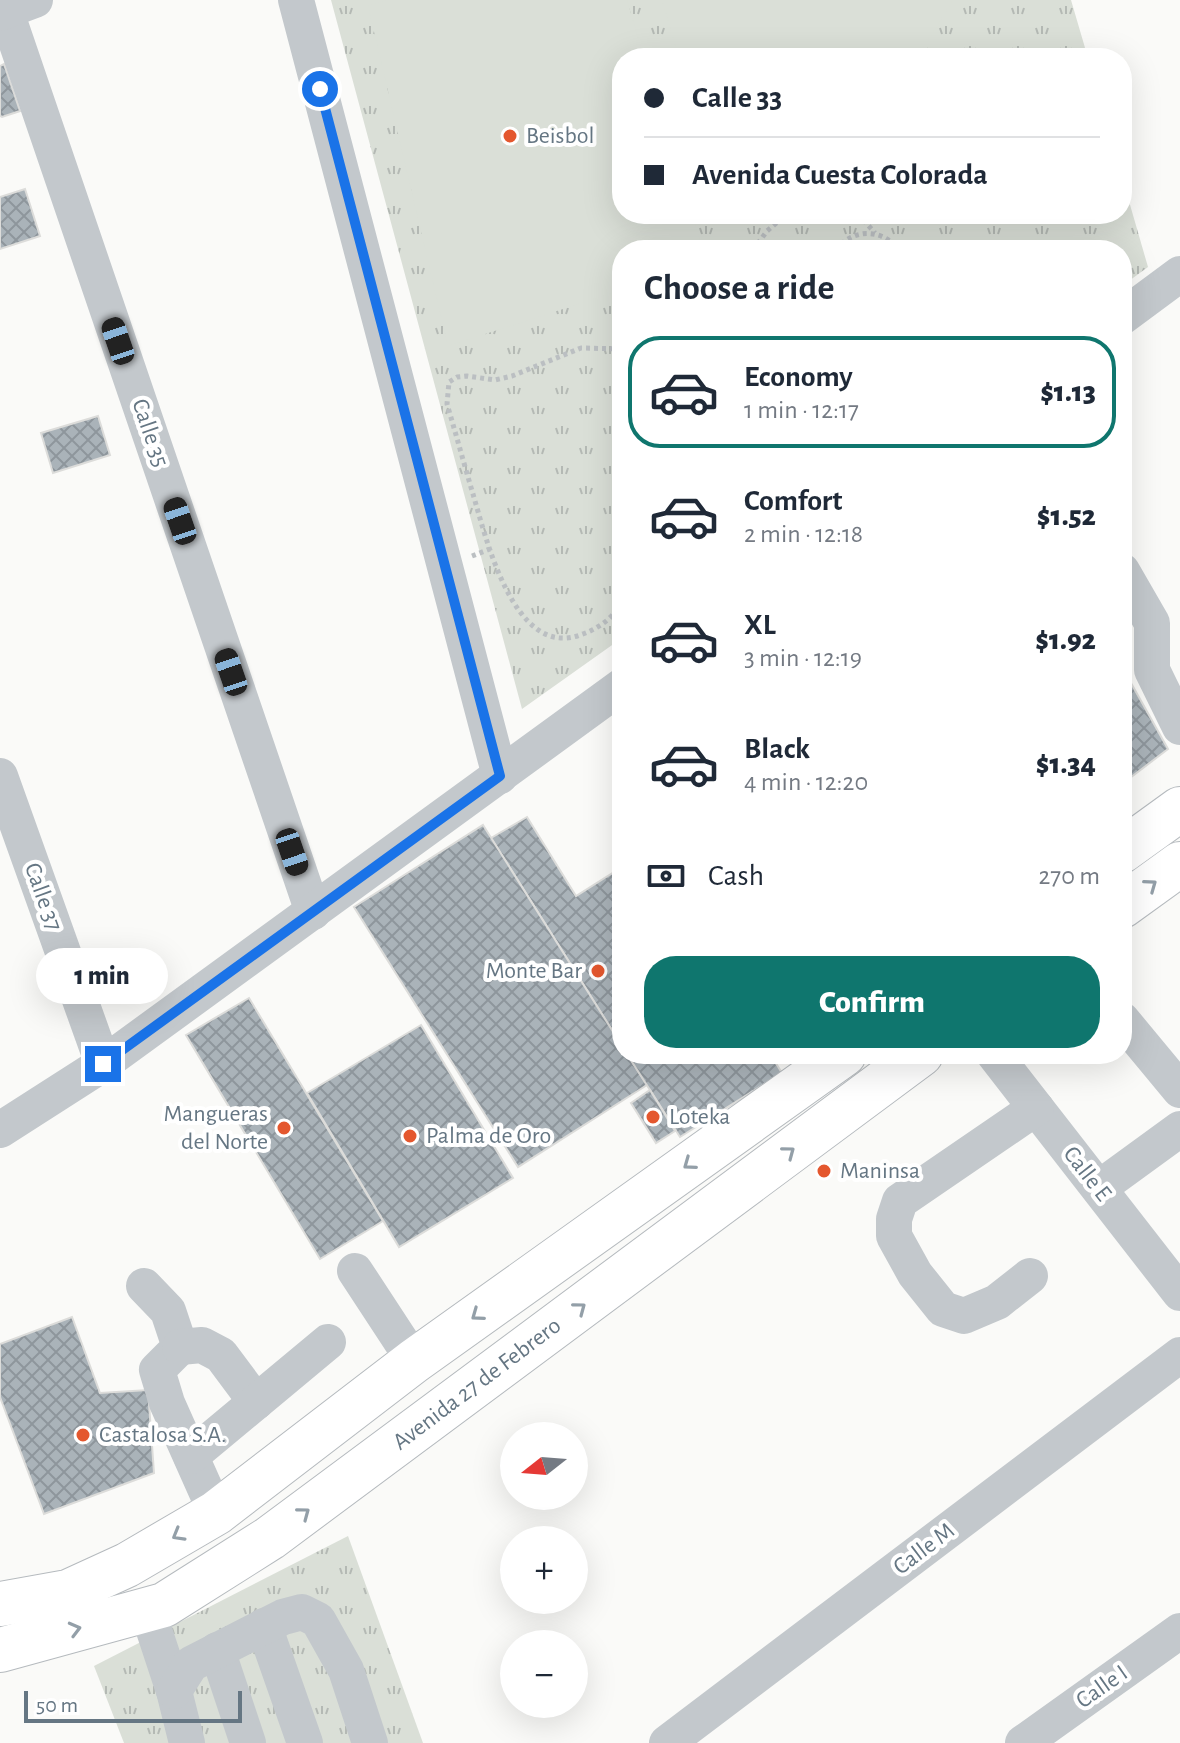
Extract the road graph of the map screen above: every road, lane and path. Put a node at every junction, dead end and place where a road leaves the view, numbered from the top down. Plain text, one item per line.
1 (296, 0) edge
2 (10, 6) edge
3 (775, 224) edge
4 (867, 224) edge
5 (876, 234) junction
6 (760, 240) edge
7 (847, 240) edge
8 (889, 240) edge
9 (1180, 274) edge
10 (1132, 310) edge
11 (612, 349) edge
12 (1132, 588) edge
13 (612, 616) edge
14 (612, 693) edge
15 (1180, 727) edge
16 (0, 776) edge
17 (500, 776) junction
18 (1180, 809) edge
19 (1132, 844) edge
20 (1180, 864) edge
21 (1132, 899) edge
22 (313, 912) junction
23 (1132, 1032) edge
24 (103, 1064) junction
25 (830, 1064) edge
26 (908, 1064) edge
27 (1002, 1064) edge
28 (1180, 1090) edge
29 (1036, 1108) junction
30 (1180, 1129) edge
31 (0, 1130) edge
32 (1099, 1188) junction
33 (355, 1271) dead end
34 (1030, 1276) dead end
35 (144, 1286) dead end
36 (1180, 1293) edge
37 (328, 1342) dead end
38 (180, 1347) junction
39 (1180, 1355) edge
40 (414, 1361) junction
41 (256, 1402) junction
42 (191, 1456) junction
43 (216, 1513) junction
44 (0, 1604) edge
45 (147, 1609) junction
46 (264, 1626) junction
47 (1180, 1631) edge
48 (0, 1650) edge
49 (217, 1650) junction
50 (174, 1691) junction
51 (187, 1743) edge
52 (248, 1743) edge
53 (305, 1743) edge
54 (370, 1743) edge
55 (667, 1743) edge
56 (1023, 1743) edge

1 - 17 street
2 - 22 street, Calle 35
3 - 6 path
4 - 5 path
5 - 7 path
5 - 8 path
9 - 10 street
11 - 13 path
12 - 15 street
14 - 17 street
16 - 24 street, Calle 37
17 - 22 street
18 - 19 main road
21 -> 20 main road
22 - 24 street
23 - 28 street
24 - 31 street
25 -> 40 main road
45 -> 26 main road, Avenida 27 de Febrero
27 - 29 street, Calle E
29 - 32 street, Calle E
29 - 34 street
30 - 32 street
32 - 36 street, Calle E
33 - 40 street
35 - 38 street
37 - 41 street
38 - 41 street
38 - 42 street
39 - 55 street, Calle M
40 - 43 main road
41 - 42 street
42 - 43 street
43 -> 44 main road
48 -> 45 main road, Avenida 27 de Febrero
45 - 50 street
46 - 49 street
46 - 53 street
46 - 54 street
47 - 56 street, Calle I
49 - 50 street
49 - 52 street
50 - 51 street

